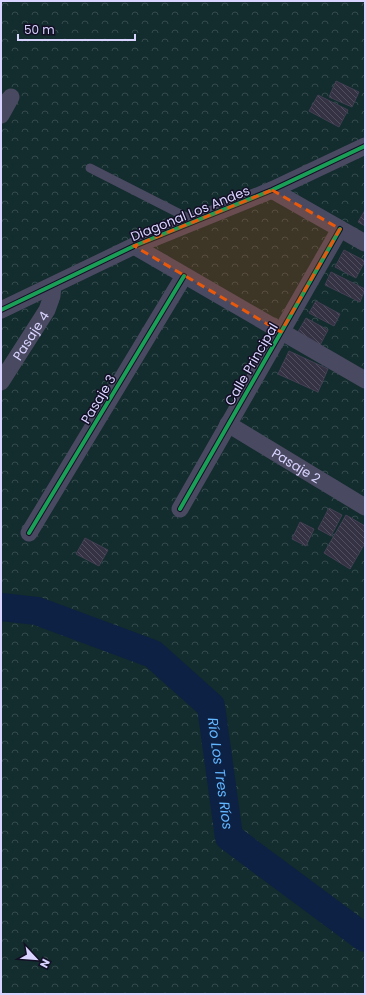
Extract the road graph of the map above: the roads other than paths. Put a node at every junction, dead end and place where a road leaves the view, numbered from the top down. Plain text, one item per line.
1 (12, 97) dead end
2 (1, 115) edge
3 (365, 146) edge
4 (90, 168) dead end
5 (272, 190) junction
6 (194, 222) junction
7 (340, 229) junction
8 (365, 243) edge
9 (134, 246) junction
10 (184, 276) junction
11 (53, 286) junction
12 (1, 310) edge
13 (281, 332) junction
14 (365, 380) edge
15 (1, 382) edge
16 (228, 424) junction
17 (365, 507) edge
18 (180, 509) dead end
19 (29, 533) dead end

1 - 2 street
3 - 5 street, Diagonal Los Andes
4 - 6 lane
5 - 6 street, Diagonal Los Andes
5 - 7 street
6 - 9 street, Diagonal Los Andes
7 - 8 street
7 - 13 street, Calle Principal
9 - 10 street
9 - 11 street, Diagonal Los Andes
10 - 13 street
10 - 19 street, Pasaje 3
11 - 12 street, Diagonal Los Andes
11 - 15 street, Pasaje 4
13 - 14 street
13 - 16 street, Calle Principal
16 - 17 street, Pasaje 2
16 - 18 street, Calle Principal

